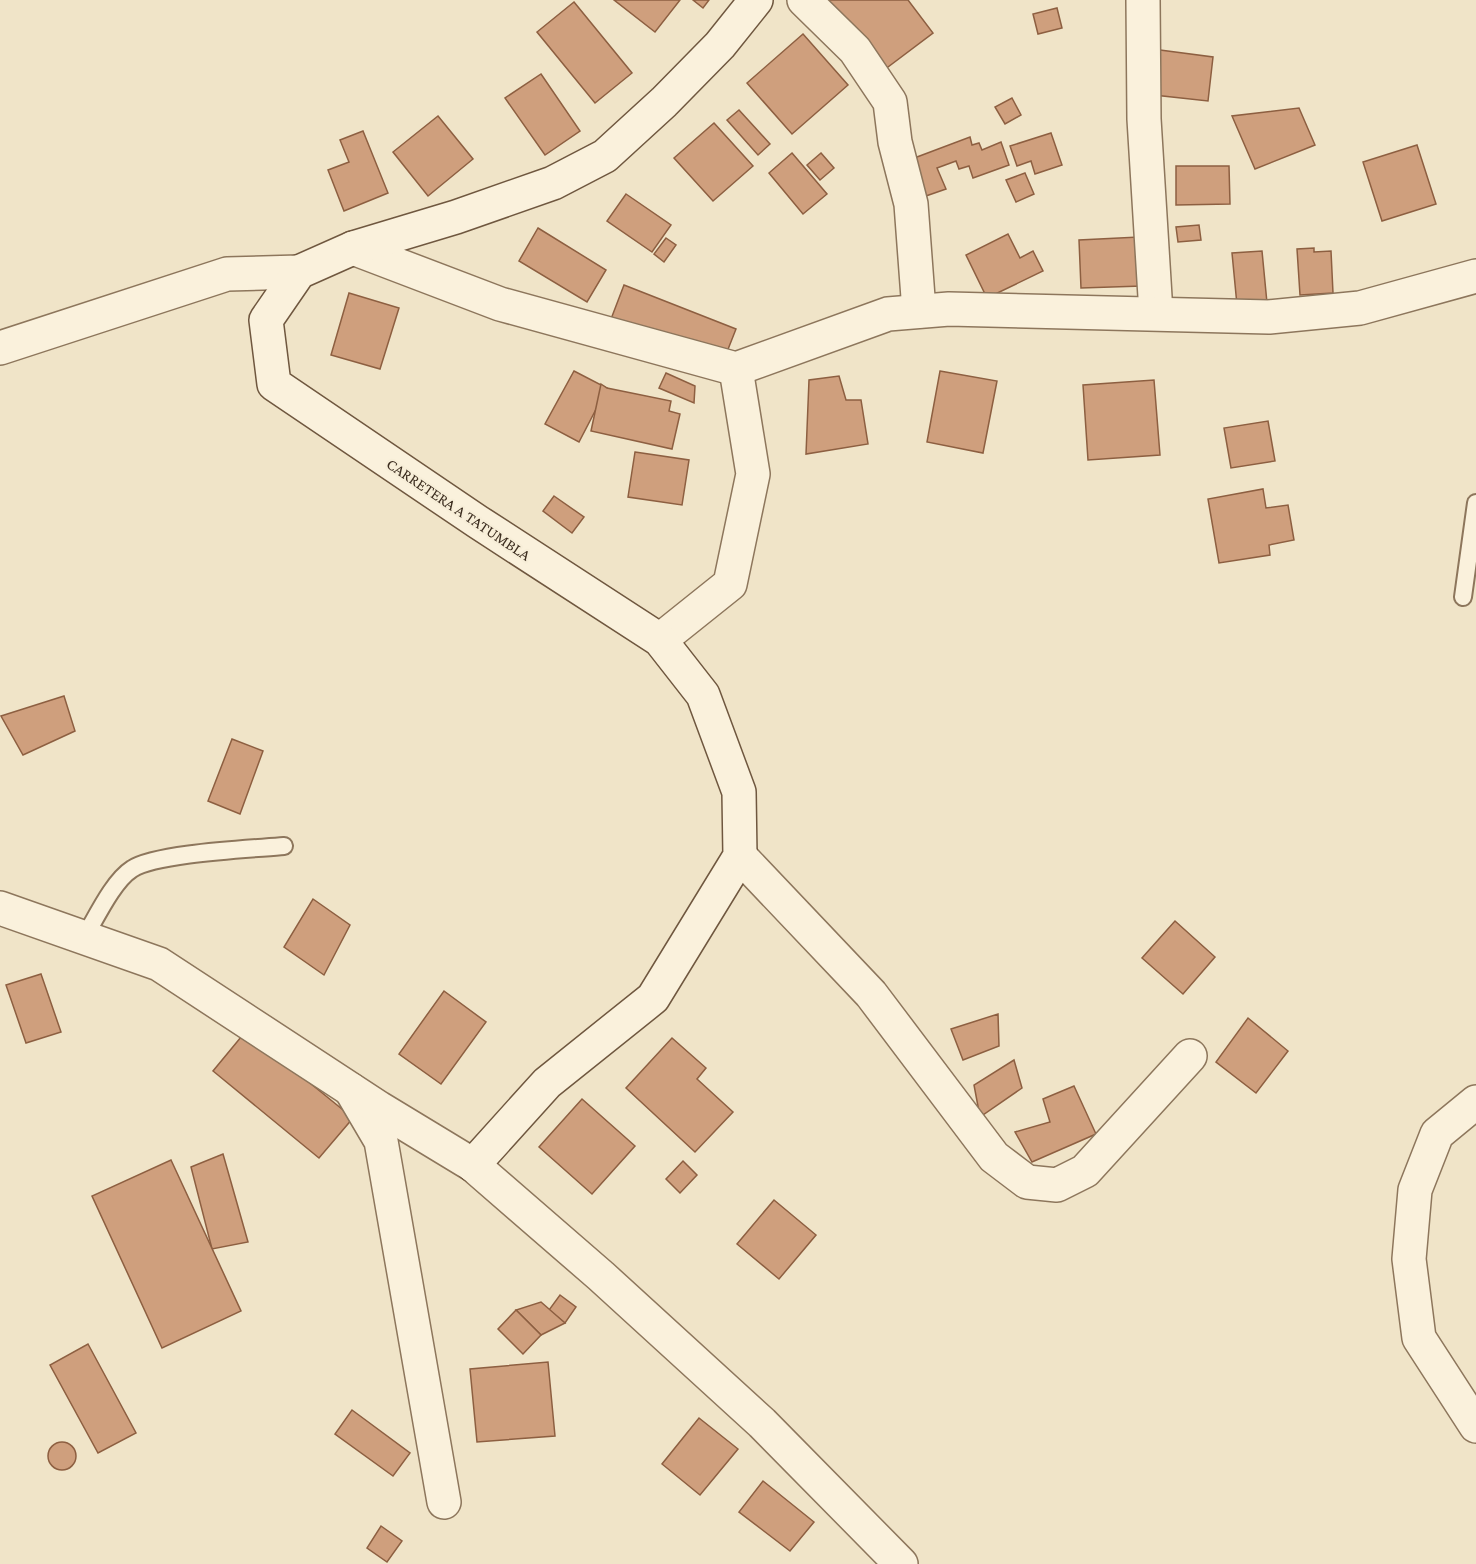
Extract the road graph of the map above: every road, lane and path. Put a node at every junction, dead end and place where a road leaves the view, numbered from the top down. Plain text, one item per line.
1 (756, 0) edge
2 (804, 0) edge
3 (1143, 0) edge
4 (353, 248) junction
5 (299, 272) junction
6 (1476, 276) edge
7 (920, 311) junction
8 (1156, 313) junction
9 (0, 348) edge
10 (736, 369) junction
11 (1476, 503) edge
12 (1463, 597) dead end
13 (660, 640) junction
14 (284, 846) dead end
15 (740, 856) junction
16 (0, 908) edge
17 (84, 938) junction
18 (1190, 1056) dead end
19 (351, 1090) junction
20 (1476, 1102) edge
21 (472, 1165) junction
22 (1476, 1426) edge
23 (444, 1502) dead end
24 (901, 1564) edge

1 - 4 street
2 - 7 street
3 - 8 street
4 - 5 street
4 - 10 street
5 - 9 street
5 - 13 street, CARRETERA A TATUMBLA
6 - 8 street
7 - 8 street
7 - 10 street
10 - 13 street
11 - 12 lane
13 - 15 street, CARRETERA A TATUMBLA
14 - 17 lane
15 - 18 street
15 - 21 street
16 - 17 street
17 - 19 street
19 - 21 street
19 - 23 street
20 - 22 street
21 - 24 street

